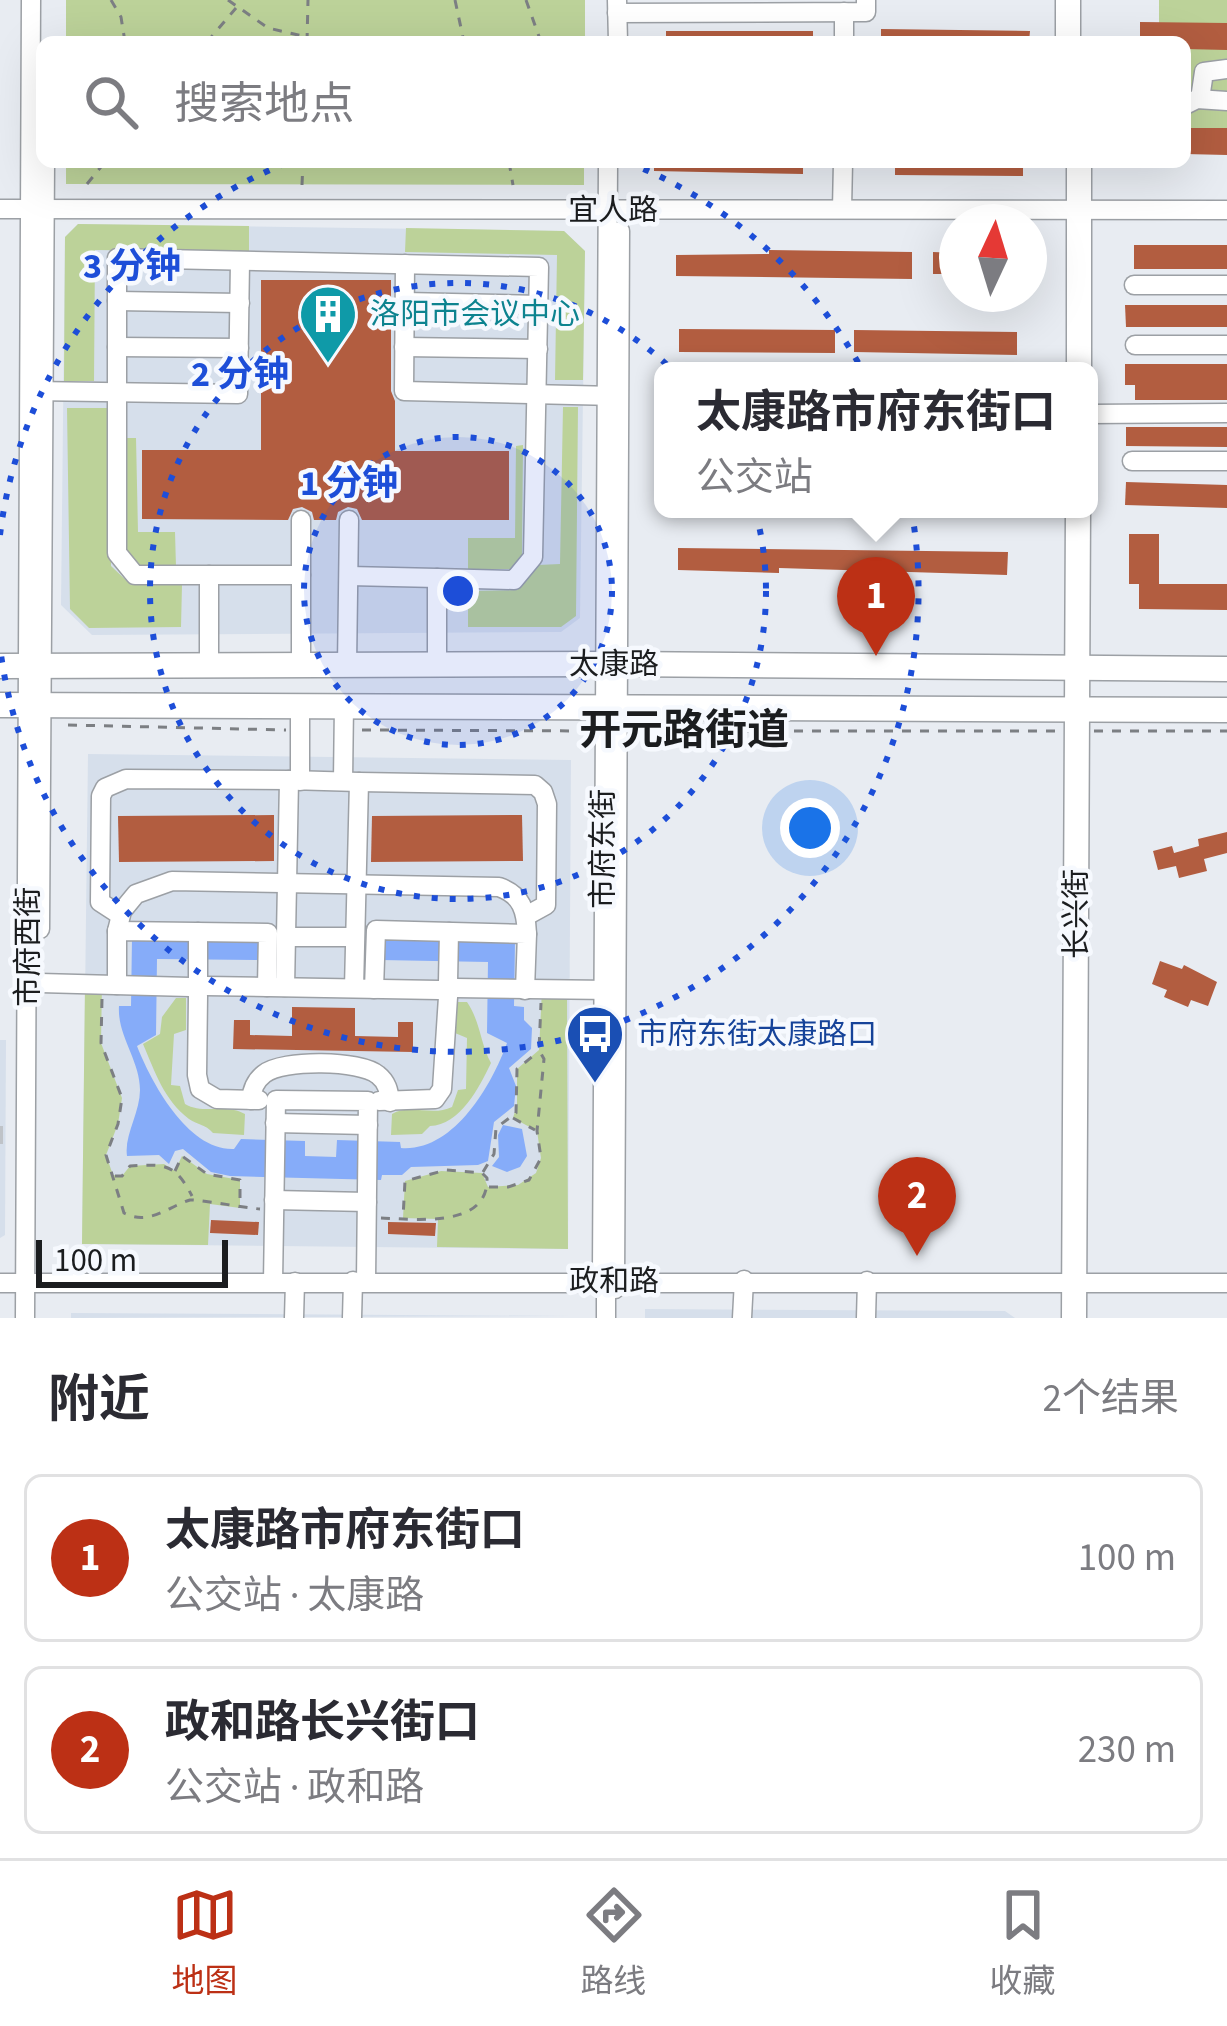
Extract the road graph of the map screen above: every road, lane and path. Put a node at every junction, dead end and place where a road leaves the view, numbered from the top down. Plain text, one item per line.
1 (31, 0) edge
2 (44, 0) edge
3 (111, 0) edge
4 (228, 0) edge
5 (308, 0) edge
6 (454, 0) edge
7 (526, 0) edge
8 (866, 0) edge
9 (1068, 0) edge
10 (1080, 0) edge
11 (614, 4) edge
12 (817, 6) edge
13 (236, 8) junction
14 (844, 12) junction
15 (44, 36) edge
16 (125, 36) edge
17 (212, 36) edge
18 (296, 36) edge
19 (307, 36) edge
20 (463, 36) edge
21 (539, 36) edge
22 (608, 36) edge
23 (617, 36) edge
24 (844, 36) edge
25 (1068, 36) edge
26 (1080, 36) edge
27 (1227, 69) edge
28 (1227, 101) edge
29 (1192, 102) edge
30 (36, 145) edge
31 (37, 168) edge
32 (44, 168) edge
33 (100, 168) edge
34 (303, 168) edge
35 (509, 168) edge
36 (609, 168) edge
37 (619, 168) edge
38 (843, 168) edge
39 (1069, 168) edge
40 (1078, 168) edge
41 (87, 184) dead end
42 (302, 184) dead end
43 (513, 185) dead end
44 (0, 198) edge
45 (38, 203) junction
46 (842, 205) junction
47 (614, 206) junction
48 (1073, 206) junction
49 (1227, 206) edge
50 (0, 209) edge
51 (240, 261) junction
52 (405, 264) junction
53 (1134, 284) dead end
54 (1227, 285) edge
55 (117, 302) junction
56 (405, 302) junction
57 (239, 303) junction
58 (538, 305) junction
59 (1135, 345) dead end
60 (1227, 345) edge
61 (117, 346) junction
62 (404, 346) junction
63 (239, 348) junction
64 (538, 350) junction
65 (1067, 362) edge
66 (1079, 362) edge
67 (35, 392) junction
68 (117, 392) junction
69 (537, 394) junction
70 (612, 396) junction
71 (1227, 413) edge
72 (1098, 414) edge
73 (1132, 461) dead end
74 (1227, 461) edge
75 (1066, 518) edge
76 (1078, 518) edge
77 (302, 520) dead end
78 (349, 520) dead end
79 (209, 575) junction
80 (301, 575) junction
81 (349, 576) junction
82 (437, 578) junction
83 (347, 664) junction
84 (436, 664) junction
85 (612, 664) junction
86 (209, 665) junction
87 (301, 665) junction
88 (0, 666) edge
89 (35, 666) junction
90 (1227, 669) edge
91 (1072, 670) junction
92 (300, 704) junction
93 (344, 704) junction
94 (0, 705) edge
95 (35, 705) junction
96 (611, 706) junction
97 (1227, 710) edge
98 (1072, 711) junction
99 (294, 780) junction
100 (351, 782) junction
101 (287, 881) junction
102 (356, 883) junction
103 (119, 923) junction
104 (526, 925) junction
105 (198, 935) junction
106 (449, 935) junction
107 (286, 937) junction
108 (356, 938) junction
109 (198, 982) junction
110 (40, 983) junction
111 (447, 984) junction
112 (116, 985) junction
113 (276, 987) junction
114 (364, 988) junction
115 (528, 990) junction
116 (609, 990) junction
117 (539, 1050) junction
118 (251, 1100) junction
119 (276, 1100) junction
120 (368, 1101) junction
121 (390, 1102) junction
122 (513, 1118) junction
123 (275, 1131) junction
124 (537, 1131) junction
125 (368, 1132) junction
126 (5, 1135) dead end
127 (32, 1136) junction
128 (176, 1172) junction
129 (482, 1173) junction
130 (113, 1176) junction
131 (487, 1186) junction
132 (193, 1198) junction
133 (274, 1205) junction
134 (240, 1208) junction
135 (367, 1209) junction
136 (403, 1218) junction
137 (0, 1271) edge
138 (1227, 1274) edge
139 (31, 1277) junction
140 (273, 1277) junction
141 (610, 1277) junction
142 (1068, 1277) junction
143 (362, 1278) junction
144 (744, 1280) junction
145 (866, 1281) junction
146 (295, 1282) junction
147 (0, 1283) edge
148 (1227, 1283) edge
149 (25, 1318) edge
150 (36, 1318) edge
151 (294, 1318) edge
152 (352, 1318) edge
153 (610, 1318) edge
154 (742, 1318) edge
155 (866, 1318) edge
156 (1062, 1318) edge
157 (1074, 1318) edge

1 - 30 street, 市府西街
2 - 15 street
3 - 16 path
4 - 13 path
5 - 19 path
6 - 20 path
7 - 21 path
8 - 14 street
9 - 25 main road
10 - 26 main road
11 - 12 street
11 - 22 street
11 - 23 street
12 - 14 street
13 - 17 path
13 - 18 path
14 - 24 street
27 - 29 street
28 - 29 street
31 - 45 street, 市府西街
32 - 45 street, 市府西街
33 - 41 path
34 - 42 path
35 - 43 path
36 - 47 street, 市府东街
37 - 47 street, 市府东街
38 - 46 street
39 - 48 main road
40 - 48 main road
44 - 45 street, 宜人路
45 - 47 street, 宜人路
45 - 50 street, 宜人路
45 - 67 street, 市府西街
46 - 47 street, 宜人路
46 - 48 street, 宜人路
47 - 70 street, 市府东街
48 - 49 street, 宜人路
48 - 65 main road
48 - 66 main road
51 - 52 street
51 - 55 street
51 - 57 street
52 - 56 street
52 - 58 street
53 - 54 street
55 - 57 street
55 - 61 street
56 - 58 street
56 - 62 street
57 - 63 street
58 - 64 street
59 - 60 street
61 - 63 street
61 - 68 street
62 - 64 street
62 - 69 street
63 - 68 street
64 - 69 street
67 - 68 street
67 - 89 street, 市府西街
68 - 79 street
69 - 70 street
69 - 82 street
70 - 85 street, 市府东街
71 - 72 street
73 - 74 street
75 - 91 main road, 长兴街
76 - 91 main road, 长兴街
77 - 80 street
78 - 81 street
79 - 80 street
79 - 86 street
80 - 87 street
81 - 82 street
81 - 83 street
82 - 84 street
83 - 84 main road, 太康路
83 - 87 main road, 太康路
84 - 85 main road, 太康路
85 - 91 main road, 太康路
85 - 96 street, 市府东街
86 - 87 main road, 太康路
86 - 89 main road, 太康路
88 - 89 main road, 太康路
89 - 95 street, 市府西街
90 - 91 main road, 太康路
91 - 98 main road, 长兴街
92 - 93 main road, 太康路
92 - 95 main road, 太康路
92 - 99 street
93 - 96 main road, 太康路
93 - 100 street
94 - 95 main road, 太康路
95 - 110 street, 市府西街
95 - 127 street, 市府西街
96 - 98 main road, 太康路
96 - 116 street, 市府东街
97 - 98 main road, 太康路
98 - 142 main road, 长兴街
99 - 100 street
99 - 101 street
99 - 103 street
100 - 102 street
100 - 104 street
101 - 102 street
101 - 103 street
101 - 107 street
102 - 104 street
102 - 108 street
103 - 105 street
103 - 112 street
104 - 106 street
104 - 115 street
105 - 109 street
105 - 113 street
106 - 111 street
106 - 114 street
107 - 108 street
107 - 113 street
108 - 114 street
109 - 112 street
109 - 113 street
109 - 118 street
110 - 112 street
110 - 127 street, 市府西街
111 - 114 street
111 - 115 street
111 - 121 street
112 - 130 path
113 - 114 street
115 - 116 street
115 - 117 path
116 - 141 street, 市府东街
117 - 122 path
117 - 124 path
118 - 119 street
118 - 121 street
119 - 120 street
119 - 123 street
120 - 121 street
120 - 125 street
122 - 124 path
122 - 129 path
123 - 125 street
123 - 133 street
124 - 131 path
125 - 135 street
126 - 127 street
127 - 139 street, 市府西街
128 - 130 path
128 - 132 path
128 - 134 path
129 - 131 path
129 - 136 path
130 - 132 path
131 - 136 path
132 - 134 path
133 - 134 path
133 - 135 street
133 - 140 street
135 - 136 path
135 - 143 street
137 - 139 street, 政和路
138 - 142 street, 政和路
139 - 140 street, 政和路
139 - 147 street, 政和路
139 - 149 street, 市府西街
139 - 150 street, 市府西街
140 - 143 street, 政和路
140 - 146 street, 政和路
141 - 142 street, 政和路
141 - 143 street, 政和路
141 - 144 street, 政和路
141 - 153 street, 市府东街
142 - 145 street, 政和路
142 - 148 street, 政和路
142 - 156 main road, 长兴街
142 - 157 main road, 长兴街
143 - 146 street, 政和路
143 - 152 street
144 - 145 street, 政和路
144 - 154 street
145 - 155 street
146 - 151 street

